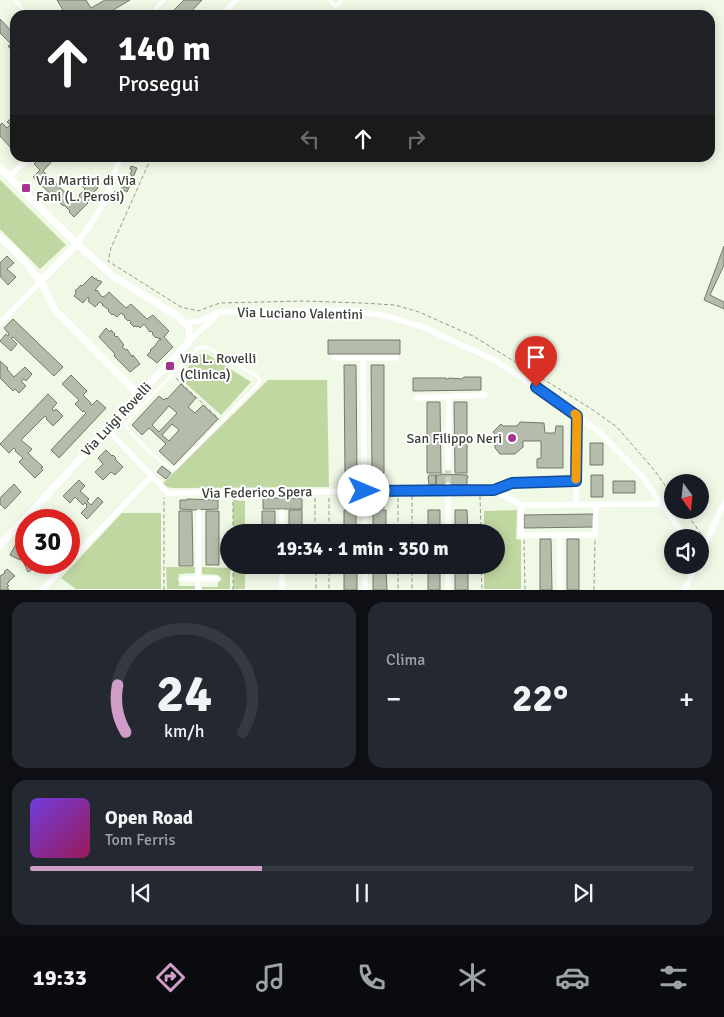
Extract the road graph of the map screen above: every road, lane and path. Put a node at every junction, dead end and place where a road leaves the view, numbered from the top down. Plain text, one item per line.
1 (15, 0) edge
2 (164, 0) edge
3 (236, 0) edge
4 (329, 0) edge
5 (342, 0) edge
6 (23, 10) edge
7 (154, 10) edge
8 (227, 10) edge
9 (25, 162) edge
10 (118, 162) edge
11 (149, 162) edge
12 (0, 168) edge
13 (9, 178) junction
14 (0, 237) edge
15 (77, 244) junction
16 (41, 281) junction
17 (222, 312) junction
18 (184, 322) junction
19 (0, 323) edge
20 (190, 340) junction
21 (334, 358) dead end
22 (363, 358) junction
23 (396, 358) dead end
24 (172, 374) junction
25 (138, 394) junction
26 (485, 395) dead end
27 (449, 397) junction
28 (416, 398) dead end
29 (130, 402) junction
30 (137, 411) junction
31 (577, 416) junction
32 (221, 421) junction
33 (107, 429) junction
34 (448, 468) tunnel mouth
35 (152, 476) junction
36 (364, 476) tunnel mouth
37 (576, 481) junction
38 (664, 484) edge
39 (448, 488) junction
40 (165, 490) junction
41 (480, 490) junction
42 (494, 490) junction
43 (398, 491) junction
44 (412, 491) junction
45 (315, 492) junction
46 (329, 492) junction
47 (233, 493) junction
48 (724, 503) edge
49 (662, 504) junction
50 (521, 505) junction
51 (576, 505) junction
52 (596, 505) junction
53 (365, 511) dead end
54 (199, 512) dead end
55 (282, 512) dead end
56 (233, 524) edge
57 (282, 524) edge
58 (316, 524) edge
59 (329, 524) edge
60 (365, 524) edge
61 (398, 524) edge
62 (412, 524) edge
63 (448, 524) edge
64 (481, 524) edge
65 (680, 529) edge
66 (521, 535) junction
67 (560, 535) junction
68 (596, 535) junction
69 (709, 536) edge
70 (0, 545) edge
71 (80, 551) edge
72 (57, 574) edge
73 (233, 574) edge
74 (282, 574) edge
75 (316, 574) edge
76 (329, 574) edge
77 (365, 574) edge
78 (398, 574) edge
79 (412, 574) edge
80 (448, 574) edge
81 (481, 574) edge
82 (692, 574) edge
83 (181, 579) dead end
84 (198, 579) junction
85 (218, 579) dead end
86 (42, 590) edge
87 (164, 590) edge
88 (198, 590) edge
89 (233, 590) edge
90 (282, 590) edge
91 (316, 590) edge
92 (329, 590) edge
93 (365, 590) edge
94 (398, 590) edge
95 (412, 590) edge
96 (448, 590) edge
97 (482, 590) edge
98 (525, 590) edge
99 (560, 590) edge
100 (594, 590) edge
101 (685, 590) edge

1 - 6 lane
2 - 7 lane
3 - 8 street
4 - 5 lane
9 - 13 street
10 - 15 street
11 - 38 path
12 - 13 street
13 - 15 street
14 - 16 street
15 - 16 street
15 - 18 street
16 - 19 street
16 - 25 street
17 - 18 street
17 - 20 street
17 - 31 street, Via Luciano Valentini
18 - 20 street
20 - 25 street, Via Luigi Rovelli
21 - 22 street
22 - 23 street
22 - 36 street
24 - 30 lane
24 - 32 path
24 - 32 lane
25 - 29 street, Via Luigi Rovelli
26 - 27 street
27 - 28 street
27 - 34 street
29 - 30 lane
29 - 33 street, Via Luigi Rovelli
30 - 32 lane
31 - 37 street
31 - 49 street, Via Luciano Valentini
33 - 35 street
33 - 70 street, Via Luigi Rovelli
35 - 40 street
35 - 71 street
37 - 42 street
37 - 51 street
39 - 41 street, Via Federico Spera
39 - 44 street, Via Federico Spera
39 - 63 street
40 - 47 street, Via Federico Spera
40 - 87 path
41 - 42 street, Via Federico Spera
41 - 64 path
42 - 50 street, Via Federico Spera
43 - 44 street, Via Federico Spera
43 - 46 street, Via Federico Spera
43 - 61 path
44 - 62 path
45 - 46 street, Via Federico Spera
45 - 47 street, Via Federico Spera
45 - 58 path
46 - 59 path
47 - 56 path
48 - 69 street
49 - 52 street, Via Federico Spera
49 - 65 street, Via Luciano Valentini
50 - 51 street, Via Federico Spera
50 - 66 street
51 - 52 street, Via Federico Spera
52 - 68 street
53 - 60 street
54 - 84 street
55 - 57 street
66 - 67 street
66 - 98 path
67 - 68 street
67 - 99 street
68 - 100 path
72 - 86 street
73 - 89 path
74 - 90 street
75 - 91 path
76 - 92 path
77 - 93 street
78 - 94 path
79 - 95 path
80 - 96 street
81 - 97 path
82 - 101 street
83 - 84 street
84 - 85 street
84 - 88 street

